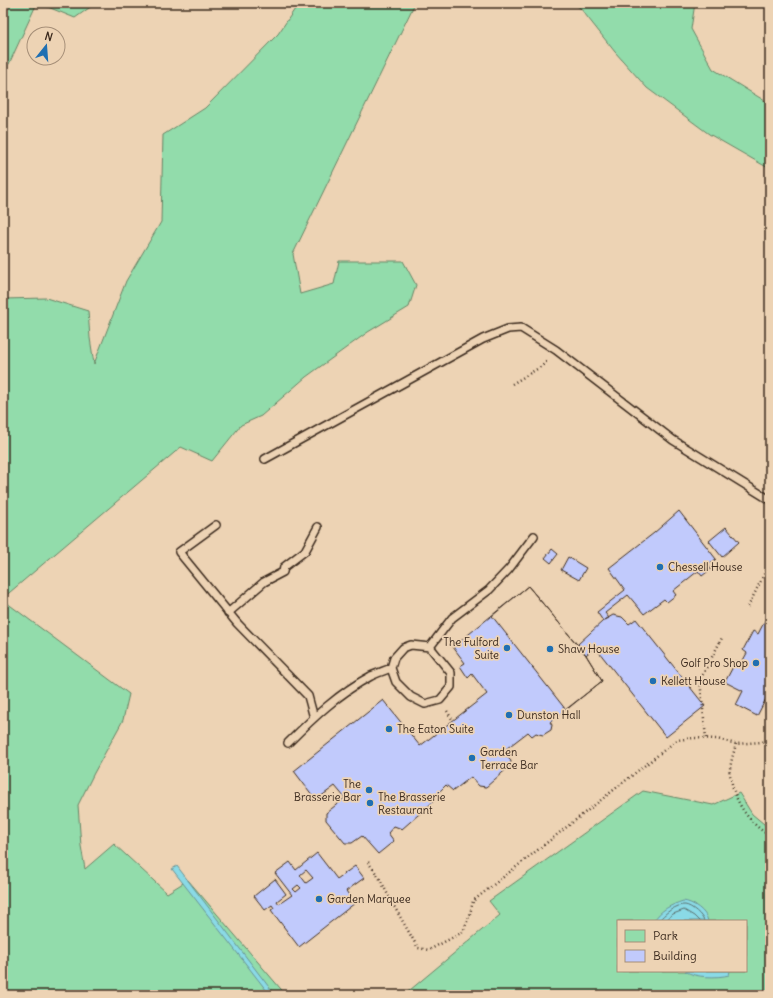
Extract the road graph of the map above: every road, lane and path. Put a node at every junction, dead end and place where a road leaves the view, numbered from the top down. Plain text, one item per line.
1 (556, 350) junction
2 (512, 384) dead end
3 (265, 459) dead end
4 (770, 500) edge
5 (216, 525) dead end
6 (318, 527) dead end
7 (534, 536) dead end
8 (770, 562) edge
9 (748, 607) dead end
10 (228, 613) junction
11 (723, 636) dead end
12 (430, 647) junction
13 (391, 668) junction
14 (314, 718) junction
15 (706, 738) junction
16 (770, 741) edge
17 (288, 743) dead end
18 (736, 744) junction
19 (770, 836) edge
20 (368, 862) dead end

1 - 2 path
1 - 3 lane
1 - 4 lane
5 - 10 lane
6 - 10 lane
7 - 12 lane
8 - 9 path
10 - 14 lane
11 - 15 path
12 - 13 lane
12 - 13 lane
13 - 14 lane
14 - 17 lane
15 - 18 path
15 - 20 path
16 - 18 path
18 - 19 path

